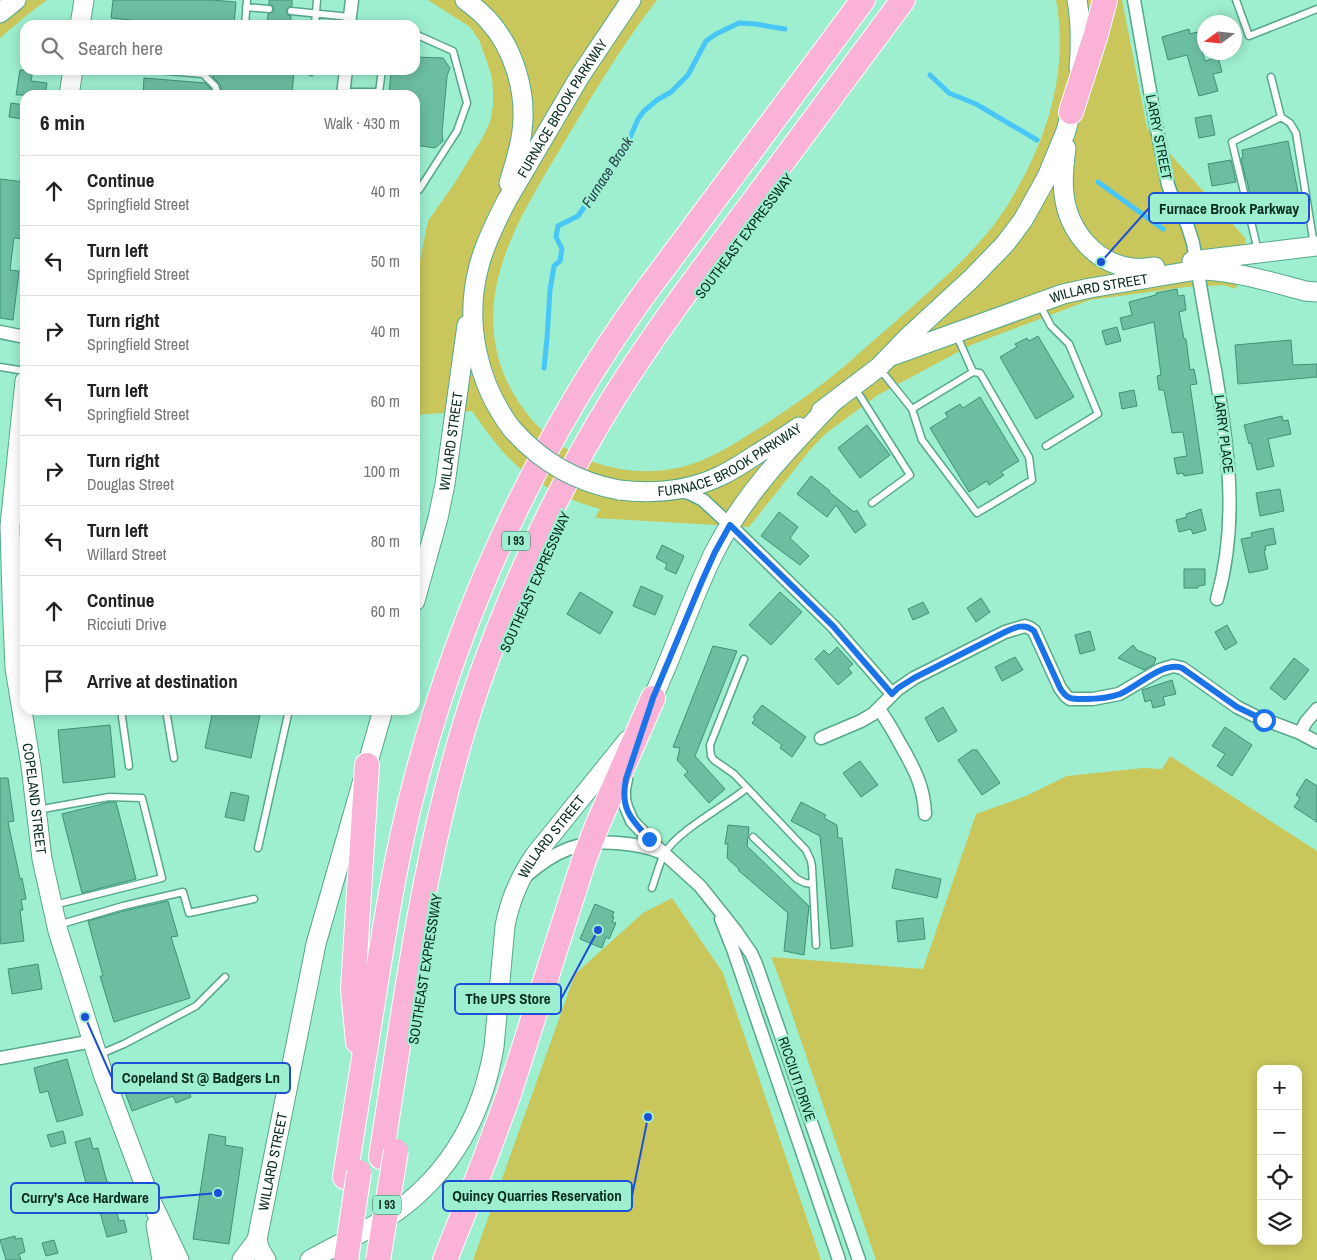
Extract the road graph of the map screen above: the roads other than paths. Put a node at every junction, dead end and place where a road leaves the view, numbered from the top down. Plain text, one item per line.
1 (16, 0) edge
2 (84, 0) edge
3 (317, 0) edge
4 (352, 0) edge
5 (465, 0) edge
6 (631, 0) edge
7 (863, 0) edge
8 (880, 0) edge
9 (903, 0) edge
10 (920, 0) edge
11 (1077, 0) edge
12 (1105, 0) edge
13 (1134, 0) edge
14 (1236, 0) edge
15 (247, 4) edge
16 (268, 8) dead end
17 (1317, 9) edge
18 (292, 11) dead end
19 (0, 13) edge
20 (316, 13) junction
21 (81, 20) edge
22 (245, 20) edge
23 (315, 20) edge
24 (346, 20) edge
25 (350, 20) edge
26 (420, 36) edge
27 (72, 75) edge
28 (204, 75) edge
29 (346, 75) edge
30 (381, 75) edge
31 (1271, 77) dead end
32 (70, 90) edge
33 (216, 90) edge
34 (344, 90) edge
35 (380, 90) edge
36 (1071, 114) junction
37 (1281, 117) junction
38 (420, 188) edge
39 (498, 218) junction
40 (1316, 246) edge
41 (1288, 249) junction
42 (1258, 252) junction
43 (1197, 265) junction
44 (476, 279) junction
45 (1281, 284) junction
46 (1317, 292) edge
47 (1039, 302) junction
48 (0, 332) edge
49 (955, 333) junction
50 (20, 336) edge
51 (883, 362) junction
52 (0, 367) edge
53 (20, 370) edge
54 (973, 372) junction
55 (853, 385) junction
56 (831, 404) junction
57 (912, 408) junction
58 (20, 429) edge
59 (1046, 446) dead end
60 (674, 490) junction
61 (872, 503) dead end
62 (730, 525) junction
63 (420, 584) edge
64 (18, 597) edge
65 (1217, 599) dead end
66 (744, 659) dead end
67 (20, 690) edge
68 (892, 694) junction
69 (653, 698) junction
70 (879, 709) junction
71 (1317, 709) edge
72 (24, 715) edge
73 (122, 715) edge
74 (167, 715) edge
75 (287, 715) edge
76 (382, 715) edge
77 (1300, 733) junction
78 (821, 738) dead end
79 (1317, 742) edge
80 (174, 758) dead end
81 (367, 765) junction
82 (129, 766) dead end
83 (747, 788) junction
84 (36, 810) junction
85 (925, 814) dead end
86 (753, 837) dead end
87 (590, 843) junction
88 (258, 848) dead end
89 (664, 854) junction
90 (813, 884) junction
91 (516, 888) junction
92 (652, 888) dead end
93 (254, 899) dead end
94 (52, 906) junction
95 (716, 908) junction
96 (57, 926) junction
97 (816, 945) dead end
98 (225, 977) dead end
99 (95, 1048) junction
100 (0, 1058) edge
101 (361, 1073) junction
102 (388, 1154) junction
103 (352, 1174) junction
104 (150, 1199) junction
105 (257, 1240) junction
106 (162, 1260) edge
107 (179, 1260) edge
108 (242, 1260) edge
109 (266, 1260) edge
110 (310, 1260) edge
111 (332, 1260) edge
112 (346, 1260) edge
113 (364, 1260) edge
114 (378, 1260) edge
115 (445, 1260) edge
116 (839, 1260) edge
117 (859, 1260) edge

1 - 19 main road
2 - 21 main road
3 - 20 lane
4 - 25 street
5 - 39 main road, FURNACE BROOK PARKWAY
6 - 39 main road, FURNACE BROOK PARKWAY
7 - 101 highway, I 93
8 - 103 highway, I 93
9 - 102 highway, I 93
10 - 102 highway, SOUTHEAST EXPRESSWAY / I 93
11 - 36 main road, FURNACE BROOK PARKWAY
12 - 36 highway
13 - 43 street, LARRY STREET
14 - 17 lane
15 - 16 lane
15 - 22 lane
18 - 20 lane
20 - 23 lane
20 - 24 lane
26 - 38 lane
27 - 32 main road
28 - 33 lane
29 - 34 street
30 - 35 lane
31 - 37 lane
36 - 43 main road, WILLARD STREET
36 - 51 main road, FURNACE BROOK PARKWAY
37 - 40 lane
37 - 42 lane
39 - 44 main road, FURNACE BROOK PARKWAY
40 - 41 main road, WILLARD STREET
41 - 42 main road, WILLARD STREET
41 - 45 main road
42 - 43 main road, WILLARD STREET
43 - 45 main road, WILLARD STREET
43 - 47 main road, WILLARD STREET
43 - 65 street, LARRY PLACE
44 - 60 main road, FURNACE BROOK PARKWAY, bridge
44 - 63 main road, WILLARD STREET
45 - 46 main road, WILLARD STREET
47 - 49 main road, WILLARD STREET
47 - 59 lane
48 - 50 street
49 - 51 main road, WILLARD STREET
49 - 54 lane
51 - 55 main road, FURNACE BROOK PARKWAY
51 - 57 lane
52 - 53 lane
54 - 57 lane
54 - 57 lane
55 - 56 main road, FURNACE BROOK PARKWAY
55 - 61 lane
56 - 60 main road, FURNACE BROOK PARKWAY
56 - 62 main road, WILLARD STREET
58 - 64 main road, COPELAND STREET
60 - 62 street
62 - 68 street
62 - 69 main road, WILLARD STREET
64 - 67 main road, COPELAND STREET
66 - 83 lane
68 - 70 street
68 - 77 street
69 - 87 highway
69 - 89 street, RICCIUTI DRIVE
69 - 91 main road, WILLARD STREET
70 - 78 street
70 - 85 street
71 - 77 street
72 - 84 main road, COPELAND STREET
73 - 82 lane
74 - 80 lane
75 - 88 lane
76 - 81 main road, WILLARD STREET
77 - 79 street
81 - 101 highway
81 - 105 main road, WILLARD STREET
83 - 89 lane
83 - 90 lane
84 - 94 main road, COPELAND STREET
84 - 94 lane
86 - 90 lane
87 - 89 street, RICCIUTI DRIVE
87 - 91 street, RICCIUTI DRIVE
87 - 115 highway
89 - 92 lane
89 - 95 street, RICCIUTI DRIVE
90 - 97 lane
91 - 110 main road, WILLARD STREET
93 - 96 lane
94 - 96 main road, COPELAND STREET
95 - 116 street, RICCIUTI DRIVE
95 - 117 street, RICCIUTI DRIVE
96 - 99 main road, COPELAND STREET
98 - 99 lane
99 - 100 street
99 - 104 main road, COPELAND STREET
101 - 103 highway, I 93
102 - 113 highway, I 93
102 - 114 highway, SOUTHEAST EXPRESSWAY / I 93, bridge
103 - 111 highway, I 93
103 - 112 highway, I 93, bridge
104 - 106 main road, COPELAND STREET
104 - 107 main road, COPELAND STREET
105 - 108 main road, WILLARD STREET
105 - 109 main road

